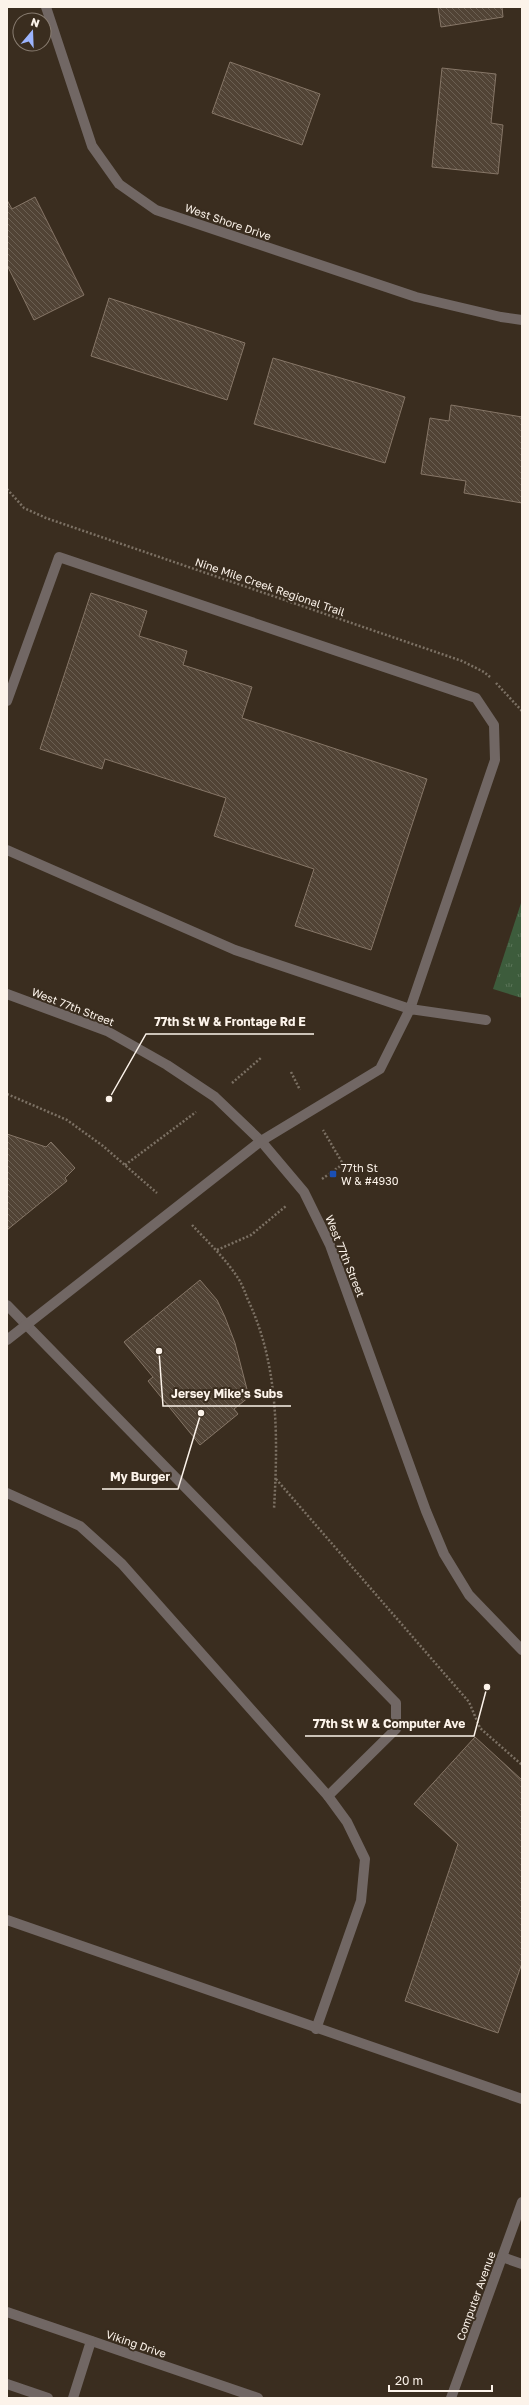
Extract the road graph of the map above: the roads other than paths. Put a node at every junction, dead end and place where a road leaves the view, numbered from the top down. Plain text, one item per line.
1 (46, 7) edge
2 (522, 320) edge
3 (7, 701) edge
4 (7, 850) edge
5 (7, 994) edge
6 (410, 1009) junction
7 (486, 1020) dead end
8 (261, 1141) junction
9 (7, 1305) edge
10 (26, 1324) junction
11 (7, 1340) edge
12 (7, 1493) edge
13 (522, 1650) edge
14 (328, 1796) junction
15 (7, 1920) edge
16 (316, 2029) junction
17 (522, 2100) edge
18 (522, 2202) edge
19 (502, 2257) junction
20 (522, 2264) edge
21 (7, 2312) edge
22 (91, 2341) junction
23 (7, 2384) edge
24 (48, 2398) edge
25 (73, 2398) edge
26 (258, 2398) edge
27 (451, 2398) edge

1 - 2 street, West Shore Drive
3 - 6 street
4 - 6 street
5 - 8 street, West 77th Street
6 - 7 street
6 - 8 street
8 - 10 street
8 - 13 street, West 77th Street
9 - 10 street
10 - 11 street
10 - 14 street
12 - 14 street
14 - 16 street
15 - 16 street
16 - 17 street
18 - 19 street, Computer Avenue
19 - 20 street
19 - 27 street, Computer Avenue
21 - 22 street, Viking Drive
22 - 25 street
22 - 26 street, Viking Drive
23 - 24 street

